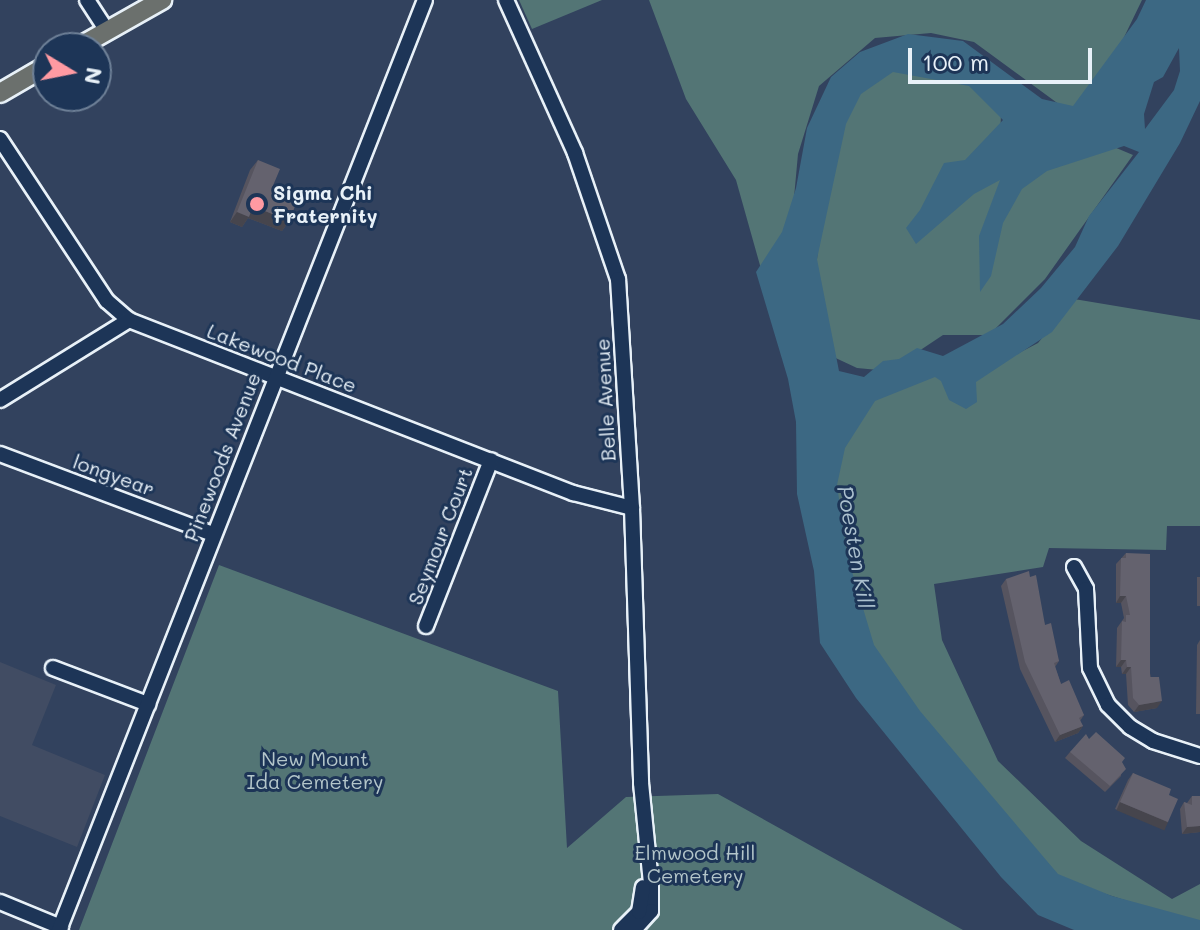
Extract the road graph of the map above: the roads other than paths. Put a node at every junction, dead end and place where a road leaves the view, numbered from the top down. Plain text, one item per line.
1 (87, 0) edge
2 (162, 0) edge
3 (425, 0) edge
4 (506, 0) edge
5 (107, 31) joint
6 (32, 74) edge
7 (0, 93) edge
8 (0, 139) edge
9 (129, 320) junction
10 (276, 376) junction
11 (0, 400) edge
12 (0, 454) edge
13 (491, 460) junction
14 (632, 508) junction
15 (213, 534) junction
16 (1074, 567) dead end
17 (426, 626) dead end
18 (53, 668) dead end
19 (148, 704) junction
20 (1200, 756) edge
21 (646, 820) junction
22 (0, 902) edge
23 (60, 928) edge
24 (621, 930) edge
25 (634, 930) edge

1 - 5 street
2 - 5 main road
3 - 10 street, Pinewoods Avenue
4 - 14 street, Belle Avenue
6 - 7 main road
8 - 9 street, Lakewood Place
9 - 10 street, Lakewood Place
9 - 11 street
10 - 13 street, Lakewood Place
10 - 15 street, Pinewoods Avenue
12 - 15 street, longyear
13 - 14 street, Lakewood Place
13 - 17 street, Seymour Court
14 - 21 street, Belle Avenue
15 - 19 street, Pinewoods Avenue
16 - 20 street
18 - 19 street
19 - 23 street, Pinewoods Avenue
21 - 24 street, Belle Avenue
21 - 25 street, Belle Avenue
22 - 23 street

